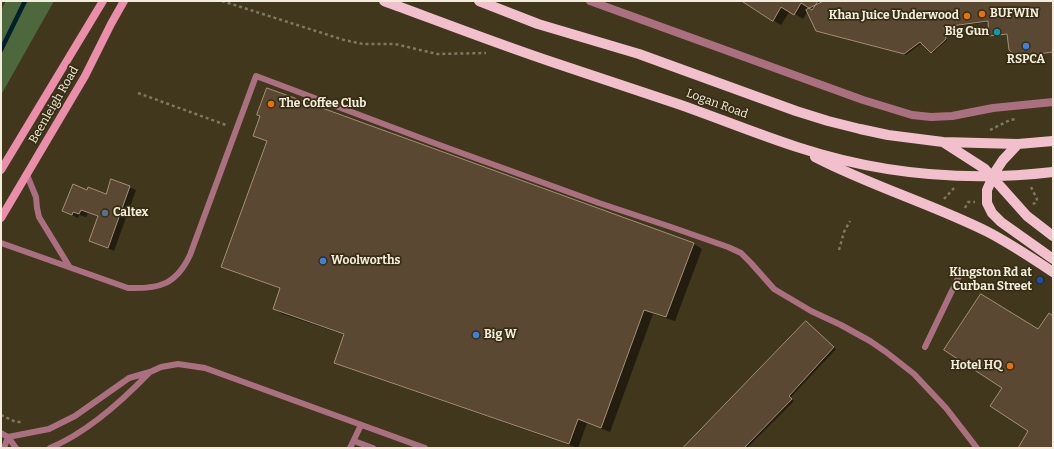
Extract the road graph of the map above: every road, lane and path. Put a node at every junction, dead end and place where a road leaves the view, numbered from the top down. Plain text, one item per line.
1 (222, 1) edge
2 (384, 1) edge
3 (479, 1) edge
4 (590, 1) edge
5 (102, 2) edge
6 (124, 2) edge
7 (486, 53) dead end
8 (138, 93) dead end
9 (1053, 102) edge
10 (226, 125) dead end
11 (1053, 141) edge
12 (943, 142) junction
13 (1018, 144) junction
14 (798, 147) junction
15 (1, 170) edge
16 (1053, 172) edge
17 (27, 174) junction
18 (992, 176) junction
19 (1031, 187) dead end
20 (976, 202) dead end
21 (1032, 204) dead end
22 (965, 208) dead end
23 (1, 218) edge
24 (850, 221) dead end
25 (1053, 236) edge
26 (1, 243) edge
27 (839, 250) dead end
28 (1053, 259) edge
29 (69, 266) junction
30 (1053, 272) edge
31 (960, 274) dead end
32 (925, 348) dead end
33 (150, 372) junction
34 (1, 415) edge
35 (30, 423) dead end
36 (360, 425) junction
37 (1, 433) edge
38 (8, 437) junction
39 (354, 441) junction
40 (4, 448) edge
41 (16, 448) edge
42 (50, 448) edge
43 (350, 448) edge
44 (359, 448) edge
45 (373, 448) edge
46 (425, 448) edge
47 (977, 448) edge

1 - 7 path
2 - 14 main road, Logan Road
3 - 12 main road, Logan Road
4 - 9 street
5 - 15 main road, Beenleigh Road
6 - 17 main road, Beenleigh Road
8 - 10 path
11 - 13 main road, Logan Road
12 - 13 main road, Logan Road
12 - 18 main road
13 - 18 main road
14 - 18 main road, Logan Road
14 - 30 main road
16 - 18 main road, Logan Road
17 - 23 main road, Beenleigh Road
17 - 29 lane
18 - 25 main road
18 - 28 main road
19 - 21 path
20 - 22 path
24 - 27 path
26 - 29 lane
29 - 47 lane
31 - 32 lane
33 - 36 lane
33 - 38 lane
33 - 42 lane
34 - 35 path
36 - 39 lane
36 - 46 lane
37 - 38 lane
38 - 40 lane
38 - 41 lane
39 - 43 lane
39 - 44 lane
39 - 45 lane

